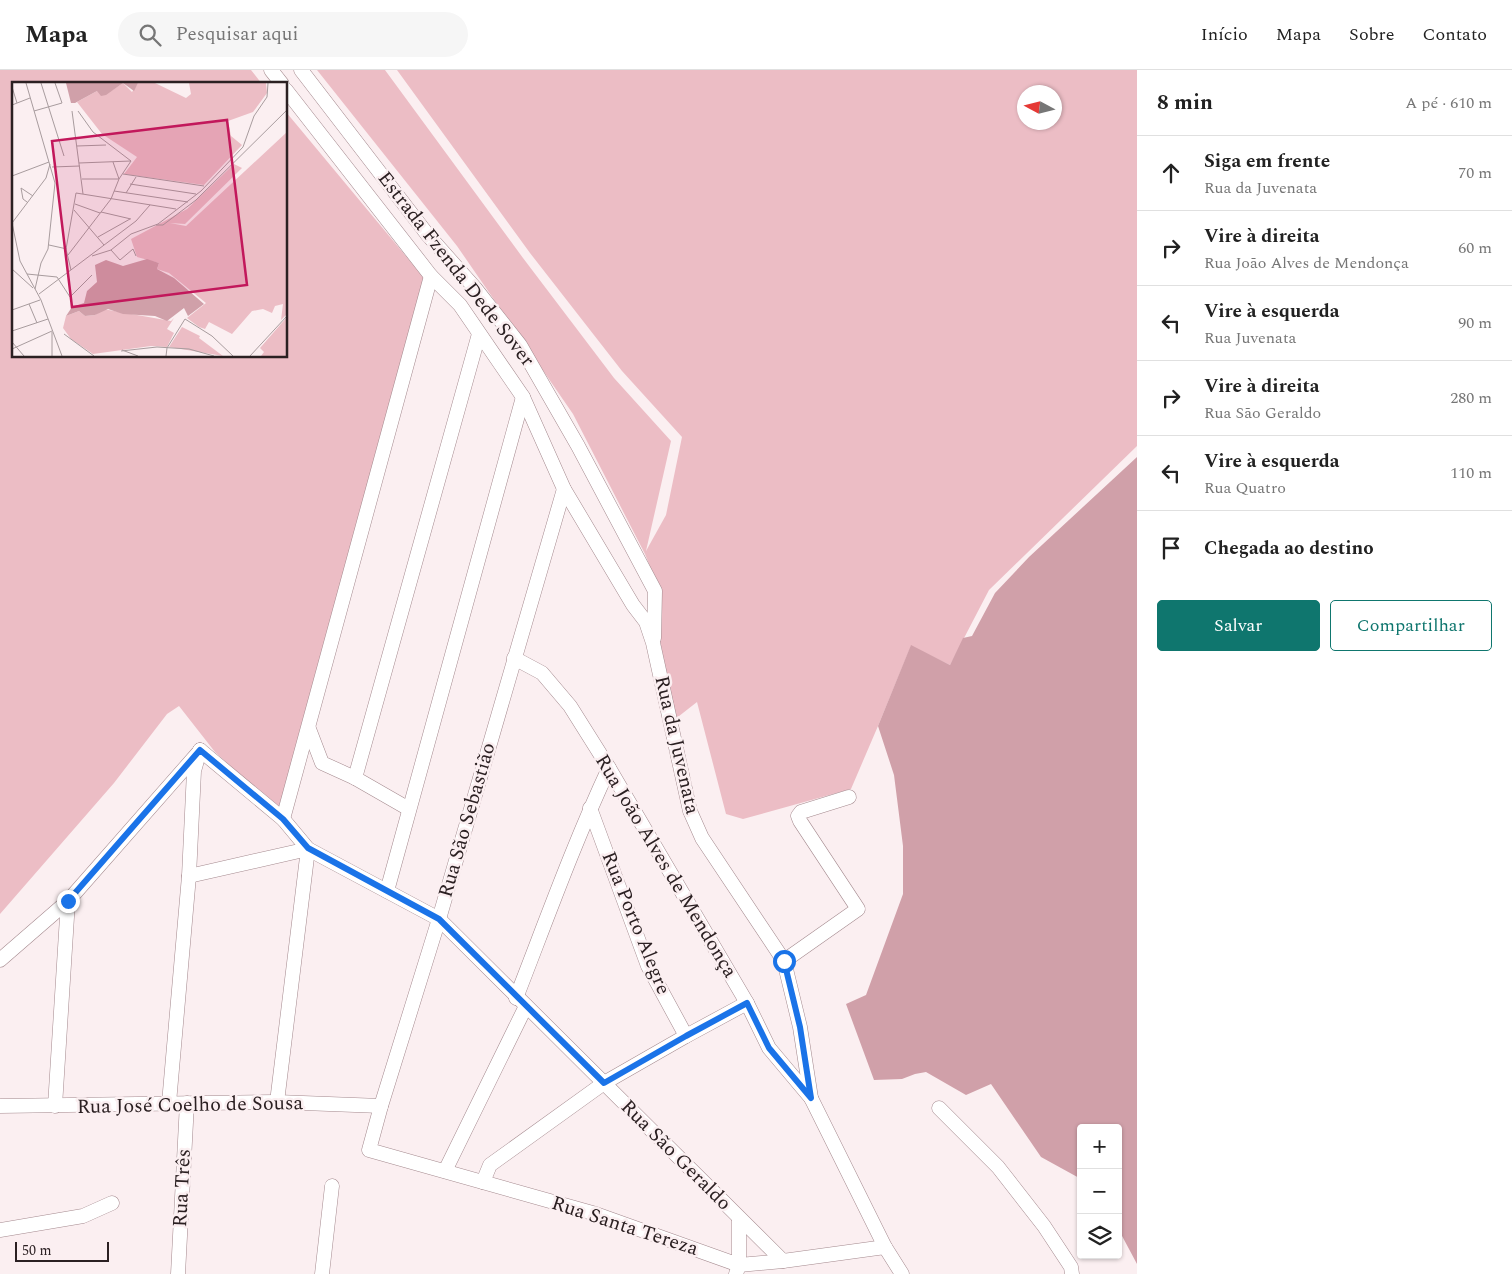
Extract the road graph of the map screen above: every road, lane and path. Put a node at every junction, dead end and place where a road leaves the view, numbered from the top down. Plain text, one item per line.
1 (271, 70) edge
2 (301, 70) edge
3 (280, 82) edge
4 (288, 93) edge
5 (431, 276) junction
6 (478, 334) junction
7 (523, 397) junction
8 (564, 489) junction
9 (653, 643) junction
10 (514, 658) junction
11 (308, 729) junction
12 (200, 750) junction
13 (609, 768) junction
14 (355, 778) junction
15 (849, 797) dead end
16 (590, 808) junction
17 (409, 810) junction
18 (283, 819) junction
19 (308, 848) junction
20 (189, 876) junction
21 (387, 891) junction
22 (68, 901) junction
23 (439, 919) junction
24 (0, 960) edge
25 (784, 961) junction
26 (521, 1002) junction
27 (747, 1003) junction
28 (686, 1036) junction
29 (604, 1083) junction
30 (811, 1098) junction
31 (277, 1102) junction
32 (169, 1103) junction
33 (187, 1103) junction
34 (0, 1106) edge
35 (55, 1106) junction
36 (381, 1106) junction
37 (940, 1108) dead end
38 (369, 1150) joint
39 (445, 1171) junction
40 (483, 1182) junction
41 (332, 1186) dead end
42 (112, 1203) dead end
43 (739, 1219) junction
44 (0, 1230) edge
45 (885, 1247) junction
46 (783, 1261) junction
47 (737, 1269) edge
48 (178, 1274) edge
49 (322, 1274) edge
50 (902, 1274) edge
51 (1072, 1274) edge

1 - 3 street
2 - 9 street, Estrada Fzenda Dede Sover
4 - 5 street, Rua da Juvenata
5 - 6 street, Rua da Juvenata
5 - 11 street
6 - 7 street, Rua da Juvenata
6 - 14 street
7 - 8 street, Rua da Juvenata
7 - 17 street
8 - 9 street, Rua da Juvenata
8 - 10 street, Rua São Sebastião
9 - 25 street, Rua da Juvenata
10 - 13 street, Rua João Alves de Mendonça
10 - 23 street, Rua São Sebastião
11 - 14 street
11 - 18 street
12 - 18 street, Rua São Geraldo
12 - 20 street
12 - 22 street
13 - 16 street
13 - 27 street, Rua João Alves de Mendonça
14 - 17 street
15 - 25 street
16 - 26 street
16 - 28 street, Rua Porto Alegre
17 - 21 street
18 - 19 street, Rua São Geraldo
19 - 20 street
19 - 21 street, Rua São Geraldo
19 - 31 street
20 - 32 street
21 - 23 street, Rua São Geraldo
22 - 24 street
22 - 35 street
23 - 26 street, Rua São Geraldo
23 - 36 street, Rua São Sebastião
25 - 30 street, Rua da Juvenata
26 - 29 street, Rua São Geraldo
26 - 39 street
27 - 28 street
27 - 30 street, Rua João Alves de Mendonça
28 - 29 street
29 - 40 street
29 - 43 street, Rua São Geraldo
30 - 45 street, Rua João Alves de Mendonça
31 - 33 street, Rua José Coelho de Sousa
31 - 36 street, Rua José Coelho de Sousa
32 - 33 street, Rua José Coelho de Sousa
32 - 35 street, Rua José Coelho de Sousa
33 - 48 street, Rua Três
34 - 35 street, Rua José Coelho de Sousa
36 - 38 street, Rua São Sebastião
37 - 51 street
38 - 39 street, Rua Santa Tereza
39 - 40 street, Rua Santa Tereza
40 - 47 street, Rua Santa Tereza
41 - 49 street
42 - 44 street
43 - 46 street, Rua São Geraldo
43 - 47 street
45 - 46 street, Rua Santa Tereza
45 - 50 street, Rua João Alves de Mendonça
46 - 47 street, Rua Santa Tereza

